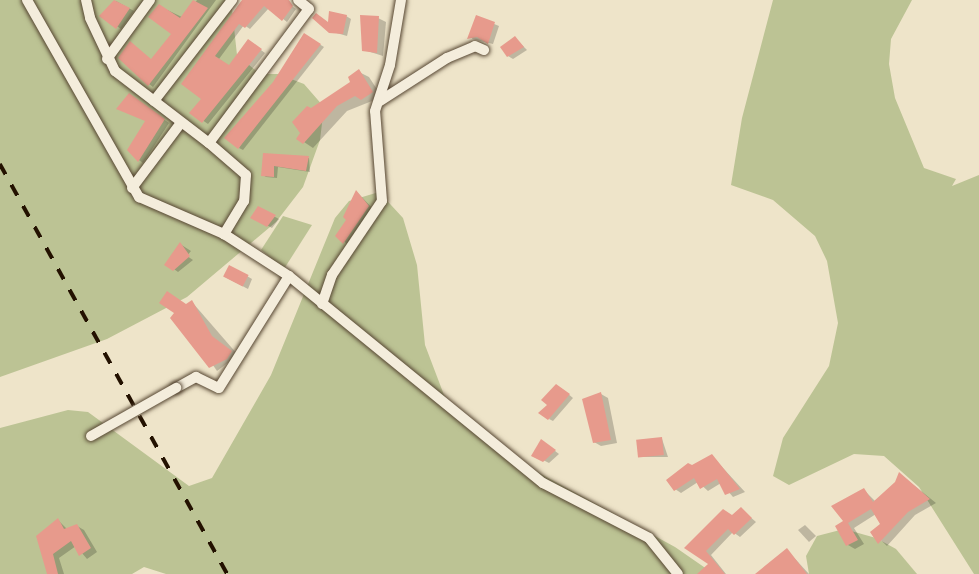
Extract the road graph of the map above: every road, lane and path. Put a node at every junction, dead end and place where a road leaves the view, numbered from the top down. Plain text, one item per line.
1 (27, 0) edge
2 (86, 0) edge
3 (150, 0) edge
4 (232, 0) edge
5 (298, 0) edge
6 (401, 0) edge
7 (484, 50) dead end
8 (107, 59) junction
9 (154, 101) junction
10 (380, 101) junction
11 (180, 124) junction
12 (209, 143) junction
13 (132, 188) junction
14 (224, 234) junction
15 (289, 276) junction
16 (322, 304) junction
17 (91, 436) dead end
18 (678, 574) edge

1 - 13 street
2 - 8 street
3 - 8 street
4 - 9 street
5 - 12 street
6 - 10 street
7 - 10 street
8 - 9 street
9 - 11 street
10 - 16 street
11 - 12 street
11 - 13 street
12 - 14 street
13 - 14 street
14 - 15 street
15 - 16 street
15 - 17 street, bridge
16 - 18 street

